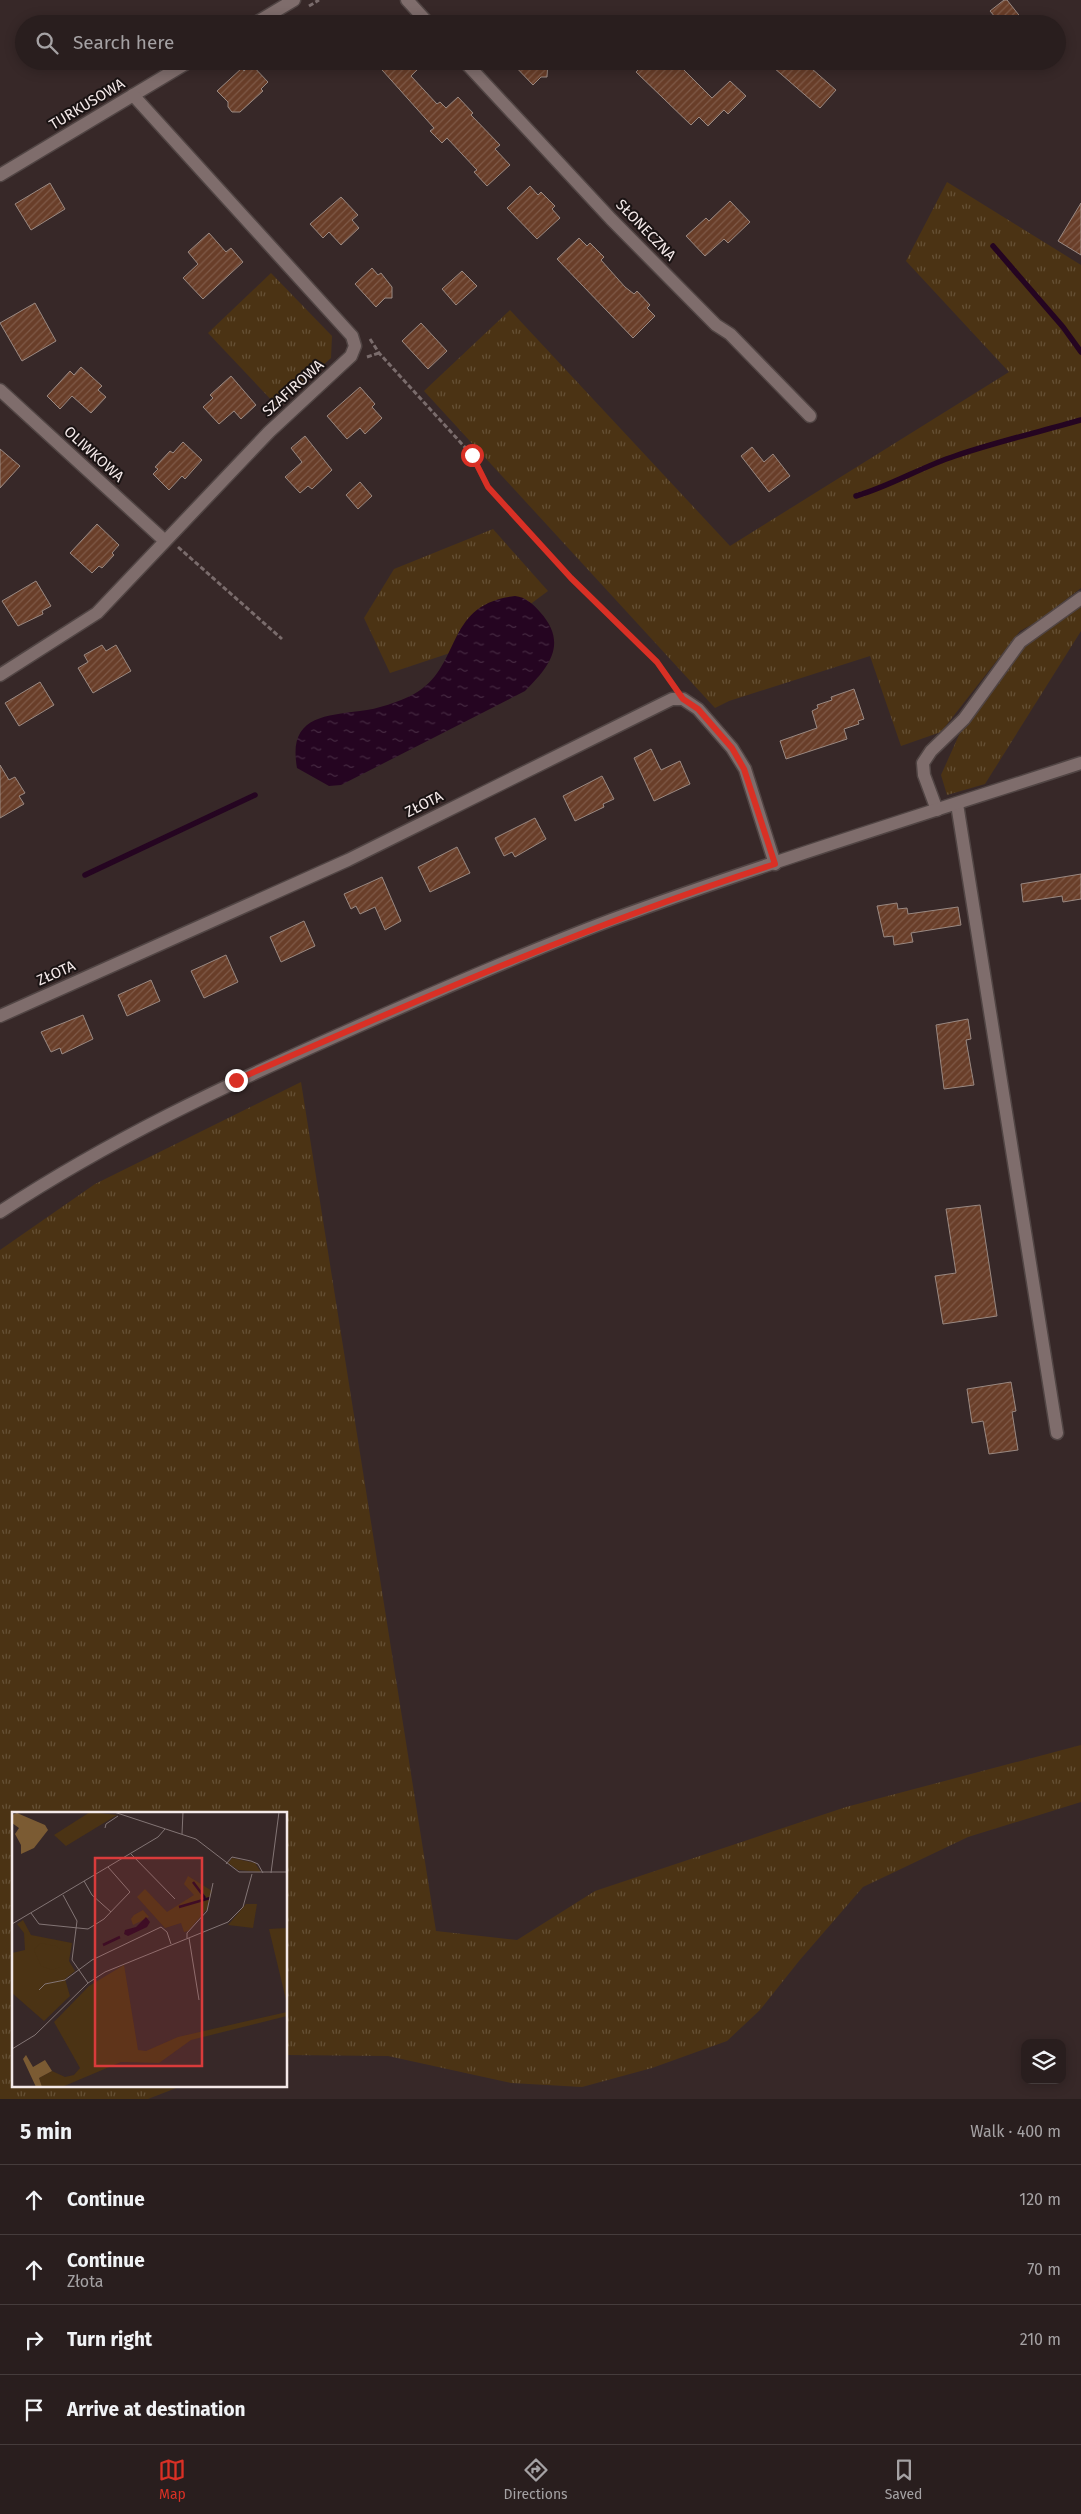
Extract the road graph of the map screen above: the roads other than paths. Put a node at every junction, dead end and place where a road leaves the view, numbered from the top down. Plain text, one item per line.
1 (294, 0) edge
2 (407, 0) edge
3 (269, 15) edge
4 (421, 15) edge
5 (175, 70) edge
6 (472, 70) edge
7 (134, 95) junction
8 (0, 175) edge
9 (0, 390) edge
10 (810, 416) dead end
11 (171, 543) junction
12 (1081, 598) edge
13 (0, 675) edge
14 (1081, 763) edge
15 (957, 804) junction
16 (937, 810) junction
17 (775, 864) junction
18 (0, 1016) edge
19 (0, 1212) edge
20 (1057, 1434) dead end

1 - 3 street
2 - 4 street
5 - 7 street, TURKUSOWA
6 - 10 street, SŁONECZNA
7 - 8 street, TURKUSOWA
7 - 11 street, SZAFIROWA
9 - 11 street, OLIWKOWA
11 - 13 street, SZAFIROWA
12 - 16 street
14 - 15 street
15 - 16 street
15 - 20 street
16 - 17 street
17 - 18 street, ZŁOTA
17 - 19 street

